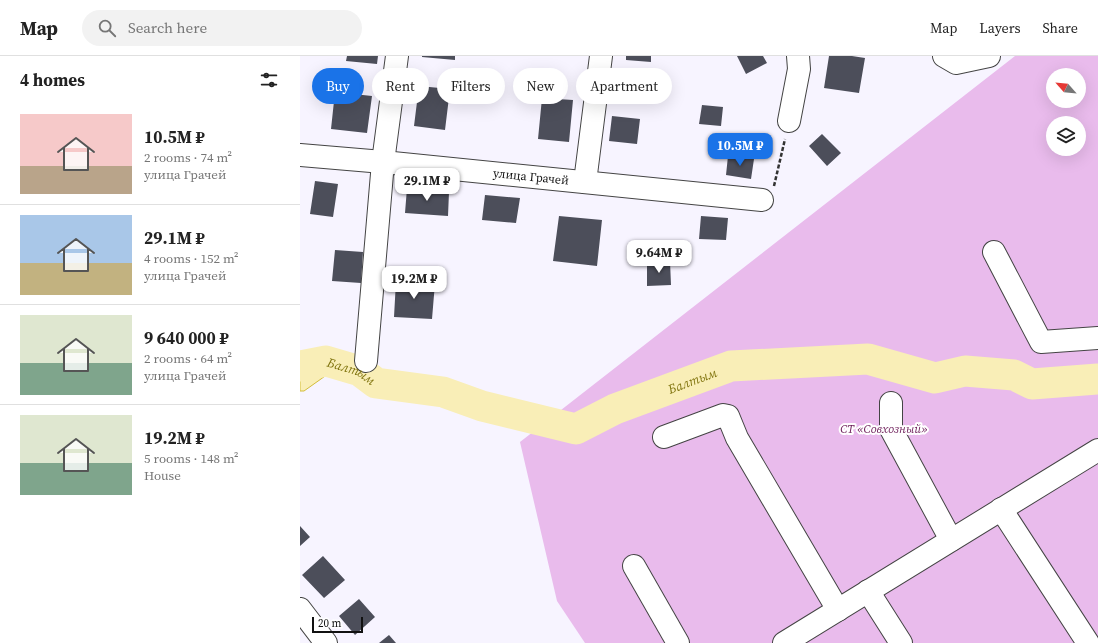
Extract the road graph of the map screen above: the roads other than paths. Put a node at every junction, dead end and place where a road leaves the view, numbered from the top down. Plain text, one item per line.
1 (396, 56) edge
2 (601, 56) edge
3 (798, 56) edge
4 (944, 56) edge
5 (989, 56) edge
6 (789, 121) road end
7 (300, 155) edge
8 (383, 162) junction
9 (585, 182) junction
10 (762, 200) road end
11 (994, 252) dead end
12 (1098, 338) edge
13 (366, 361) dead end
14 (891, 403) dead end
15 (664, 436) dead end
16 (1098, 450) edge
17 (1001, 509) junction
18 (950, 540) junction
19 (634, 566) dead end
20 (868, 591) junction
21 (300, 609) edge
22 (838, 610) junction
23 (326, 643) edge
24 (678, 643) edge
25 (784, 643) edge
26 (901, 643) edge
27 (1088, 643) edge

1 - 8 street
2 - 9 street
3 - 6 street
4 - 5 street
7 - 8 street, улица Грачей
8 - 9 street, улица Грачей
8 - 13 street
9 - 10 street, улица Грачей
11 - 12 street
14 - 18 street
15 - 22 street
16 - 17 street
17 - 18 street
17 - 27 street
18 - 20 street
19 - 24 street
20 - 22 street
20 - 26 street
21 - 23 street
22 - 25 street

